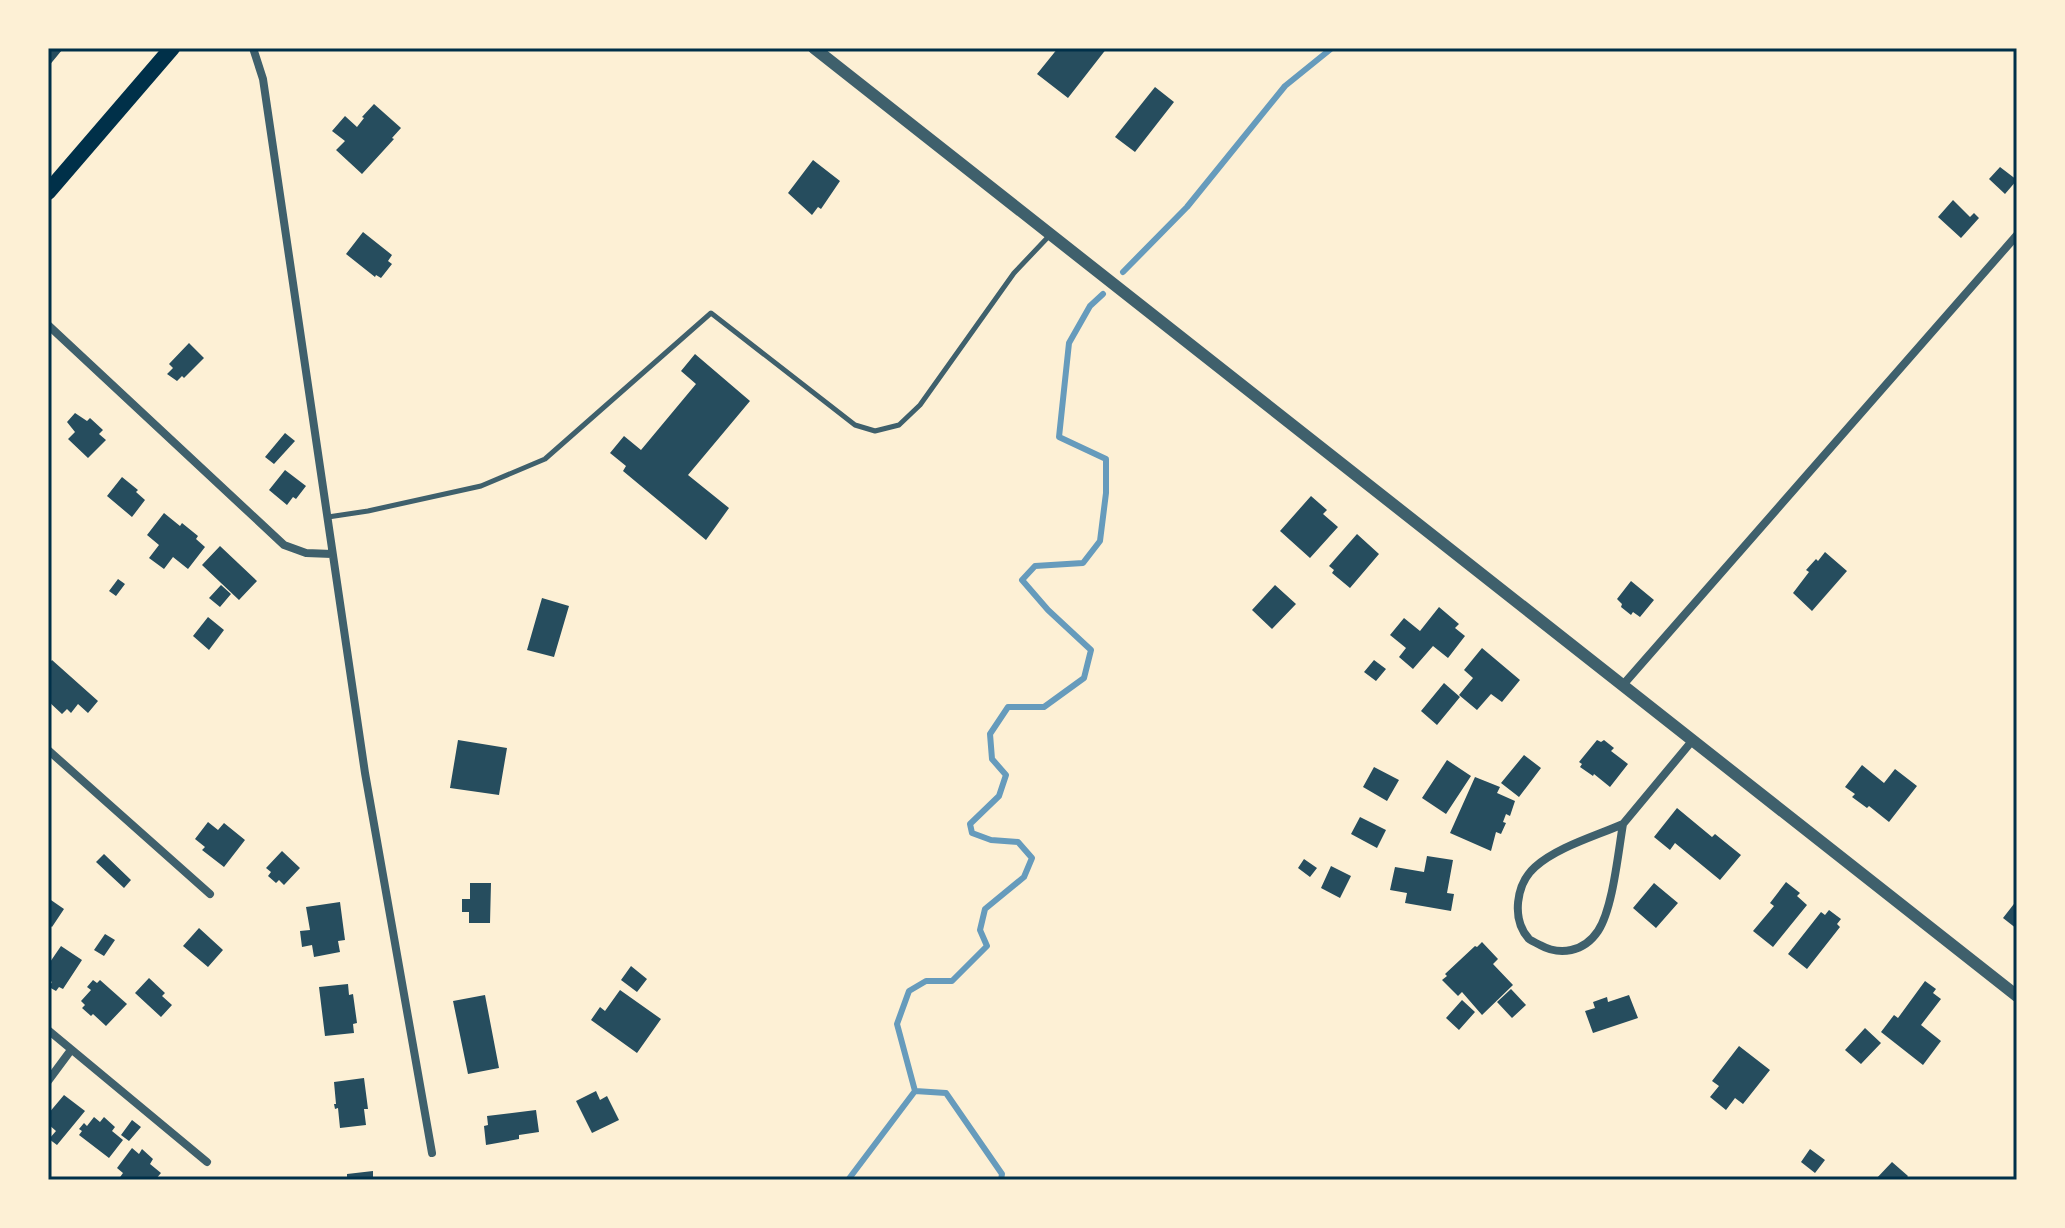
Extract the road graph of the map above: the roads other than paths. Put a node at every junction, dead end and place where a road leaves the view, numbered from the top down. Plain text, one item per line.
1 (172, 48) edge
2 (253, 48) edge
3 (814, 48) edge
4 (48, 192) edge
5 (1050, 235) junction
6 (2017, 235) edge
7 (48, 325) edge
8 (327, 517) junction
9 (332, 554) junction
10 (1622, 686) junction
11 (1692, 741) junction
12 (48, 750) edge
13 (1623, 824) junction
14 (210, 894) dead end
15 (2017, 996) edge
16 (48, 1030) edge
17 (71, 1050) junction
18 (48, 1081) edge
19 (432, 1153) dead end
20 (207, 1162) dead end

1 - 4 highway
2 - 8 street
3 - 5 street
5 - 8 lane
5 - 10 street
6 - 10 street
7 - 9 street
8 - 9 street
9 - 19 street
10 - 11 street
11 - 13 street
11 - 15 street
12 - 14 street
13 - 13 street
16 - 17 street
17 - 18 street
17 - 20 street

